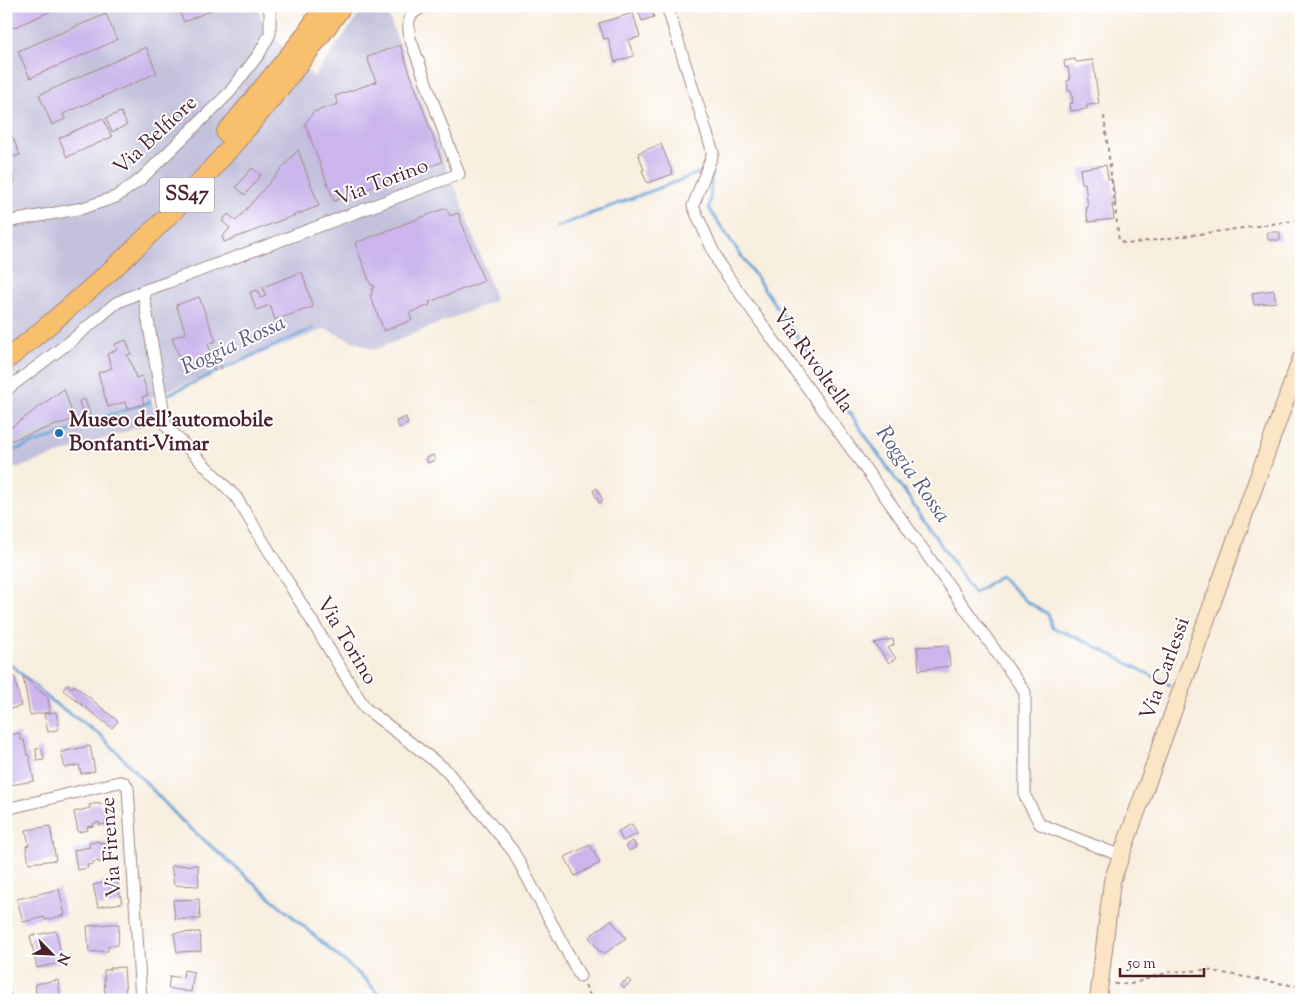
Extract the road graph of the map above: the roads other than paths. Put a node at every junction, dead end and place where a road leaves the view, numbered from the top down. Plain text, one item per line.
1 (268, 6) edge
2 (325, 6) edge
3 (342, 6) edge
4 (425, 6) edge
5 (667, 6) edge
6 (6, 222) edge
7 (143, 291) junction
8 (6, 345) edge
9 (1301, 358) edge
10 (6, 360) edge
11 (6, 390) edge
12 (6, 809) edge
13 (1121, 856) junction
14 (580, 976) road end
15 (1099, 992) edge
16 (141, 1000) edge

1 - 6 street, Via Belfiore
2 - 8 highway, SS47
3 - 10 highway, SS47
4 - 7 street, Via Torino
5 - 13 street, Via Rivoltella
7 - 11 street, Via Torino
7 - 14 street, Via Torino
9 - 13 main road, Via Carlessi
12 - 16 street, Via Firenze
13 - 15 main road, Via Carlessi

